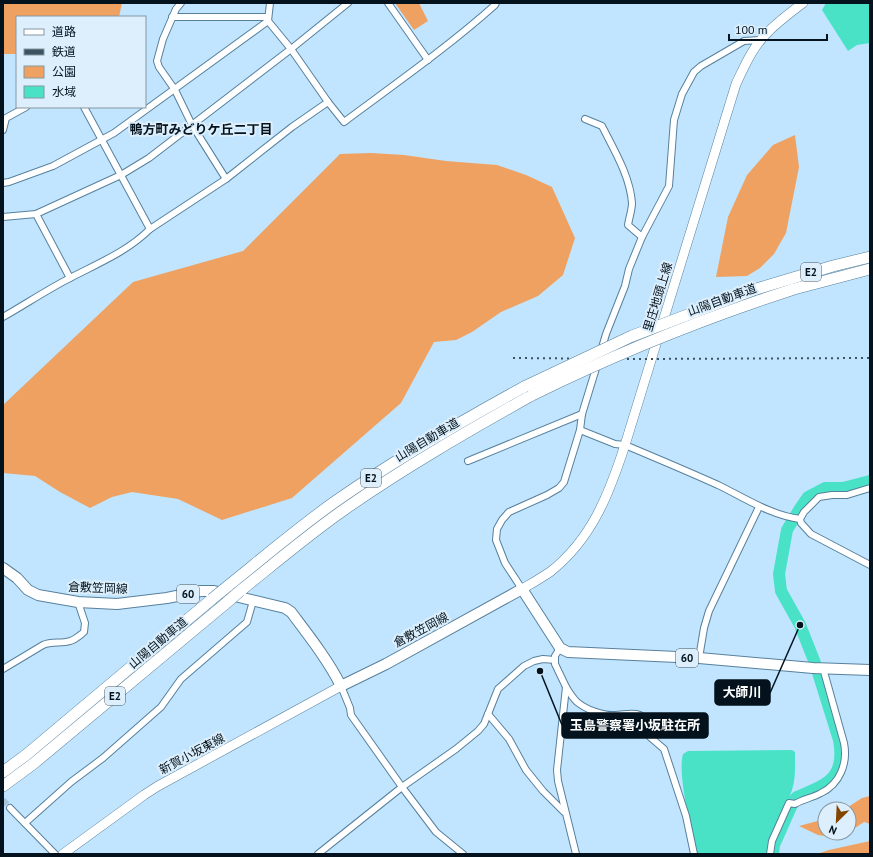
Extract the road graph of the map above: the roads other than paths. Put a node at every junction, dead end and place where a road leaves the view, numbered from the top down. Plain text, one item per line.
1 (181, 3) edge
2 (270, 3) edge
3 (348, 3) edge
4 (388, 3) edge
5 (496, 3) edge
6 (803, 3) edge
7 (172, 17) junction
8 (268, 19) junction
9 (760, 40) junction
10 (291, 49) junction
11 (428, 60) junction
12 (175, 90) junction
13 (328, 102) junction
14 (24, 108) edge
15 (85, 108) edge
16 (585, 119) dead end
17 (192, 125) junction
18 (3, 130) edge
19 (102, 140) junction
20 (121, 175) junction
21 (226, 179) junction
22 (3, 183) edge
23 (36, 214) junction
24 (3, 217) edge
25 (150, 229) junction
26 (642, 237) junction
27 (870, 257) edge
28 (870, 269) edge
29 (70, 278) junction
30 (3, 317) edge
31 (528, 391) junction
32 (582, 414) junction
33 (580, 430) junction
34 (625, 445) junction
35 (468, 462) dead end
36 (870, 488) edge
37 (759, 507) junction
38 (797, 518) junction
39 (870, 565) edge
40 (3, 568) edge
41 (522, 590) junction
42 (253, 601) junction
43 (78, 602) junction
44 (560, 648) junction
45 (700, 658) junction
46 (555, 660) junction
47 (819, 668) junction
48 (3, 669) edge
49 (870, 670) edge
50 (341, 686) junction
51 (566, 687) junction
52 (488, 714) junction
53 (3, 772) edge
54 (3, 786) edge
55 (402, 787) junction
56 (10, 808) tunnel mouth
57 (566, 813) junction
58 (25, 823) junction
59 (55, 854) edge
60 (63, 854) edge
61 (318, 854) edge
62 (463, 854) edge
63 (576, 854) edge
64 (694, 854) edge
65 (770, 854) edge

1 - 7 street
2 - 8 street
3 - 10 street
4 - 11 street
5 - 11 street
6 - 9 main road, 里庄地頭上線
7 - 8 street
7 - 12 street
8 - 10 street
8 - 12 street
9 - 26 street
9 - 34 main road, 里庄地頭上線
10 - 13 street
10 - 17 street
11 - 13 street
12 - 17 street
12 - 19 street
13 - 21 street
14 - 18 street
15 - 19 street
16 - 26 street
17 - 20 street
17 - 21 street
19 - 20 street
19 - 22 street
20 - 23 street
20 - 25 street
21 - 25 street
23 - 24 street
23 - 29 street
25 - 29 street
26 - 32 street
27 - 31 highway, 山陽自動車道 / E2, bridge
28 - 31 highway, 山陽自動車道 / E2, bridge
29 - 30 street
31 - 53 highway, 山陽自動車道 / E2, bridge
31 - 54 highway, 山陽自動車道 / E2, bridge
32 - 33 street
32 - 35 street
33 - 34 street
33 - 41 street
34 - 37 street
34 - 41 main road, 里庄地頭上線
36 - 38 street
37 - 38 street
37 - 45 street
38 - 39 street
40 - 43 main road, 倉敷笠岡線 / 60
41 - 44 main road
41 - 50 main road, 倉敷笠岡線
42 - 43 main road, 倉敷笠岡線 / 60
42 - 50 main road, 倉敷笠岡線 / 60
42 - 58 street
43 - 48 street
44 - 45 main road, 60
44 - 46 street
45 - 47 main road, 60
46 - 51 street
46 - 52 street
47 - 49 main road, 60
47 - 65 street
50 - 55 street
50 - 60 main road, 新賀小坂東線
51 - 57 street
51 - 64 street
52 - 55 street
52 - 57 street
55 - 61 street
55 - 62 street
56 - 58 street
57 - 63 street
58 - 59 street

